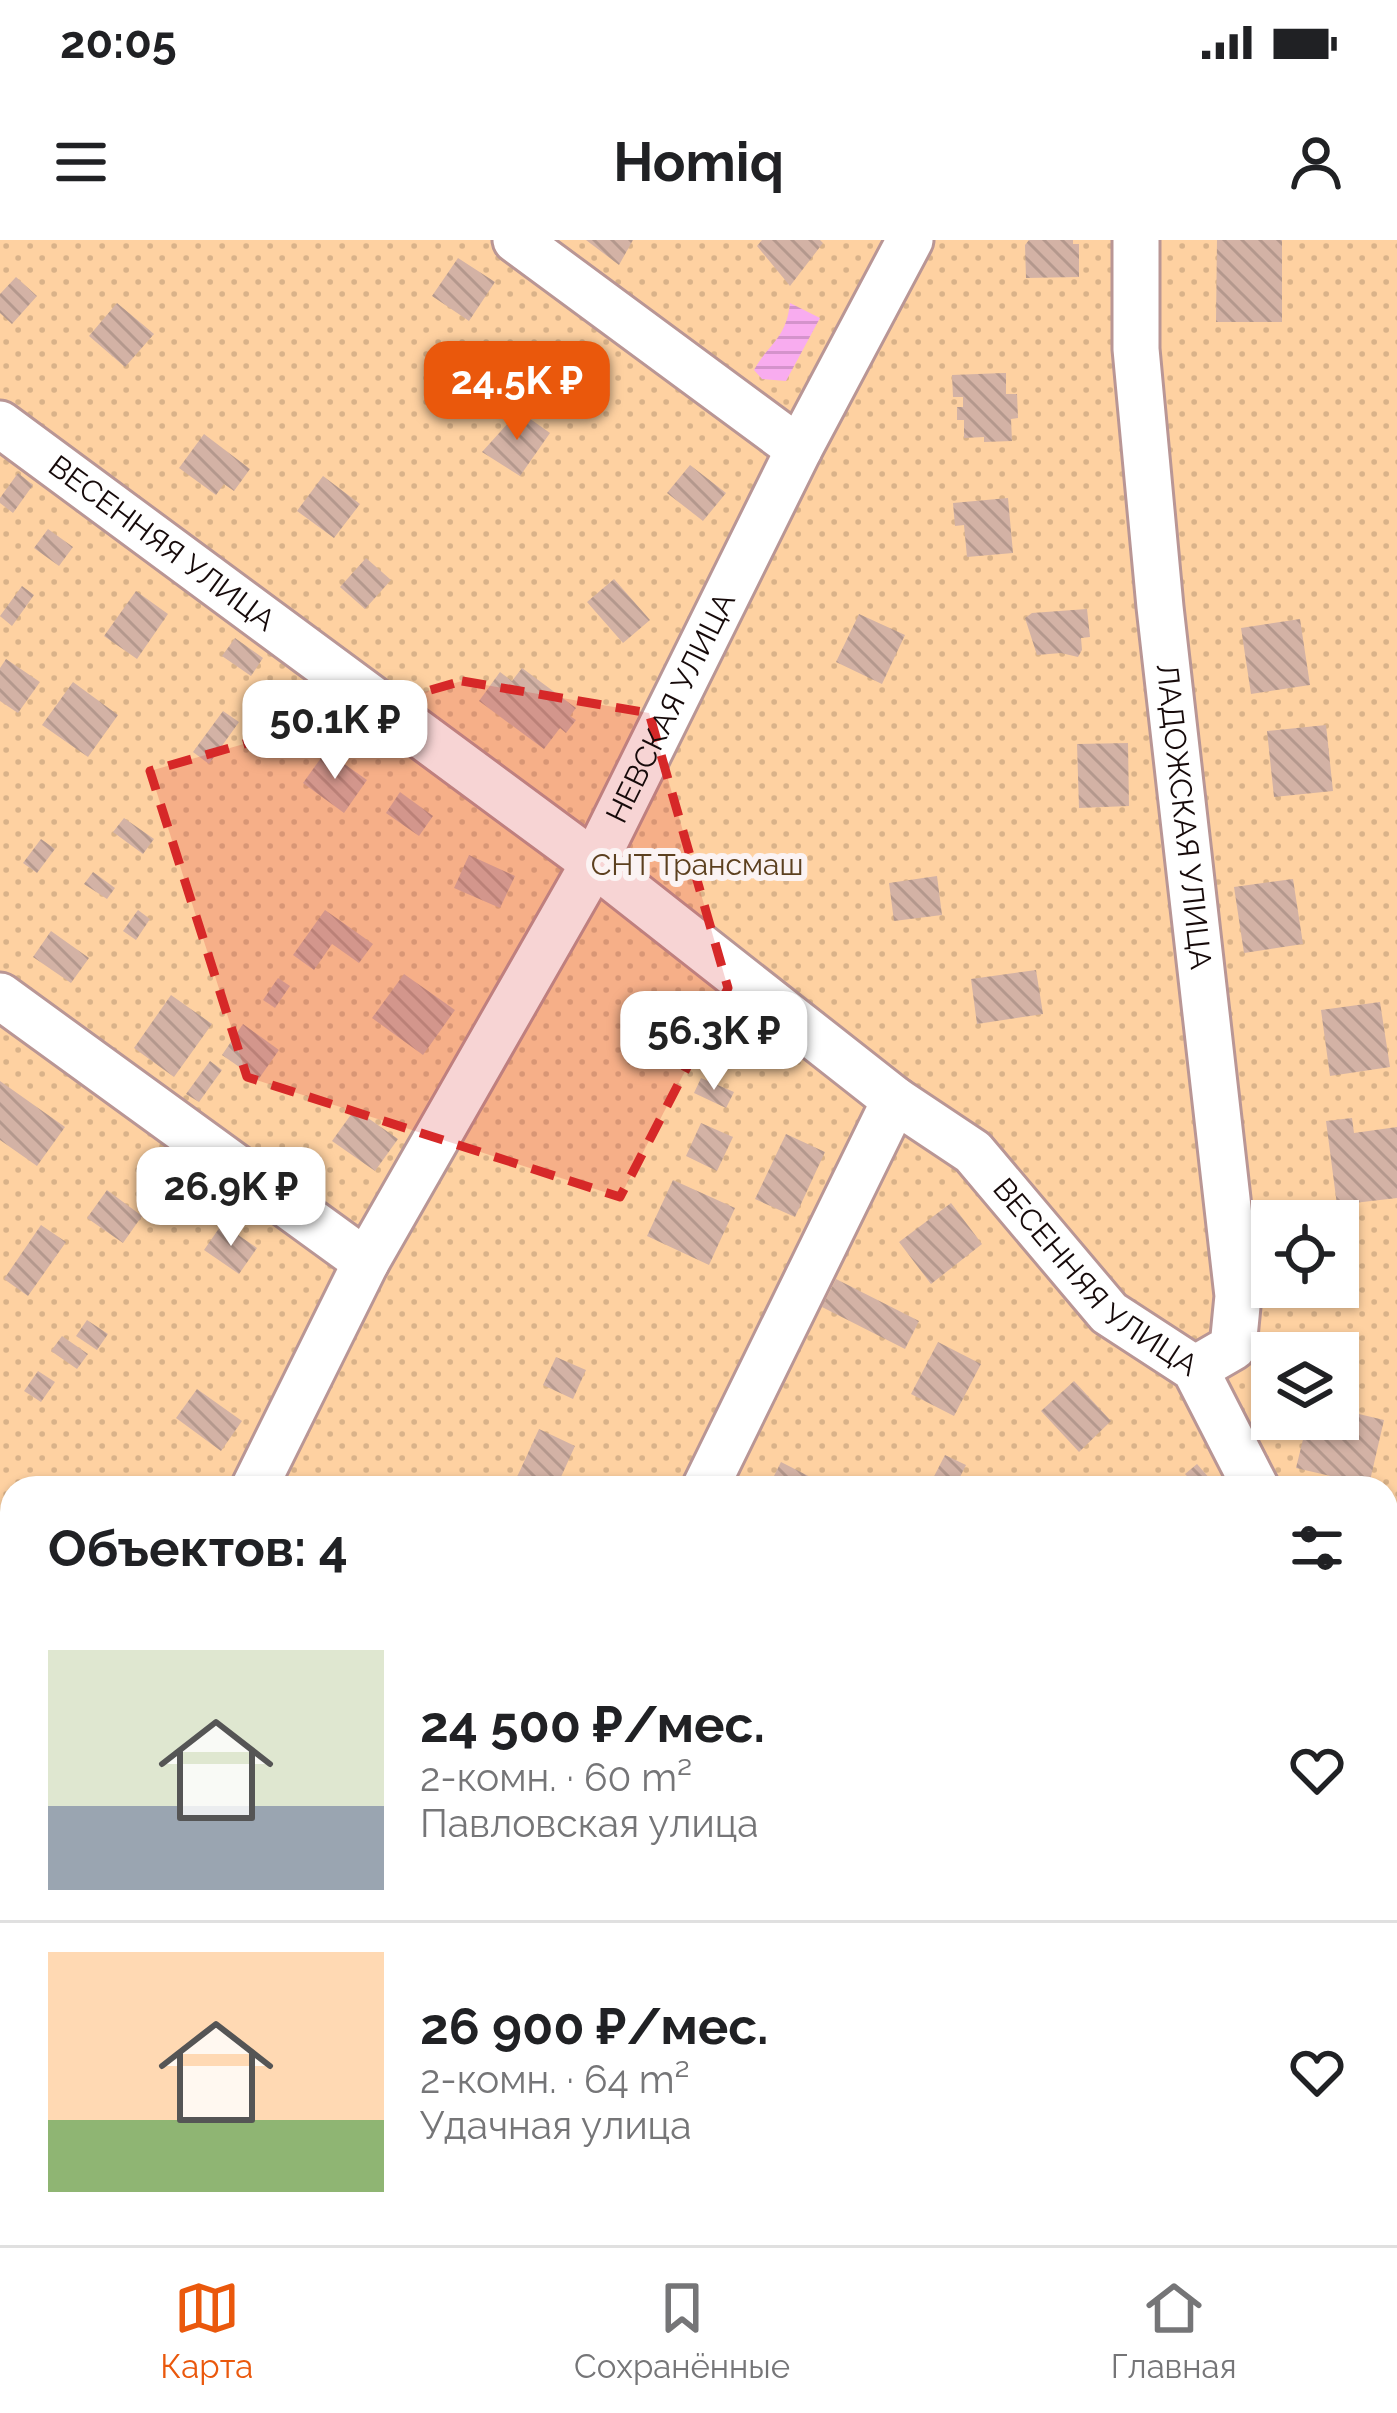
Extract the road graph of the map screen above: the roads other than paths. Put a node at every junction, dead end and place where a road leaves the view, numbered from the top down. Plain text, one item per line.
1 (516, 240) edge
2 (910, 240) edge
3 (1136, 240) edge
4 (0, 424) edge
5 (800, 449) junction
6 (594, 863) junction
7 (0, 996) edge
8 (895, 1100) junction
9 (366, 1262) junction
10 (1195, 1369) junction
11 (260, 1476) edge
12 (711, 1476) edge
13 (1250, 1476) edge

1 - 5 street
2 - 5 street, НЕВСКАЯ УЛИЦА
3 - 10 street, ЛАДОЖСКАЯ УЛИЦА
4 - 6 street, ВЕСЕННЯЯ УЛИЦА
5 - 6 street, НЕВСКАЯ УЛИЦА
6 - 8 street, ВЕСЕННЯЯ УЛИЦА
6 - 9 street, НЕВСКАЯ УЛИЦА
7 - 9 street
8 - 10 street, ВЕСЕННЯЯ УЛИЦА
8 - 12 street
9 - 11 street, НЕВСКАЯ УЛИЦА
10 - 13 street, ВЕСЕННЯЯ УЛИЦА

